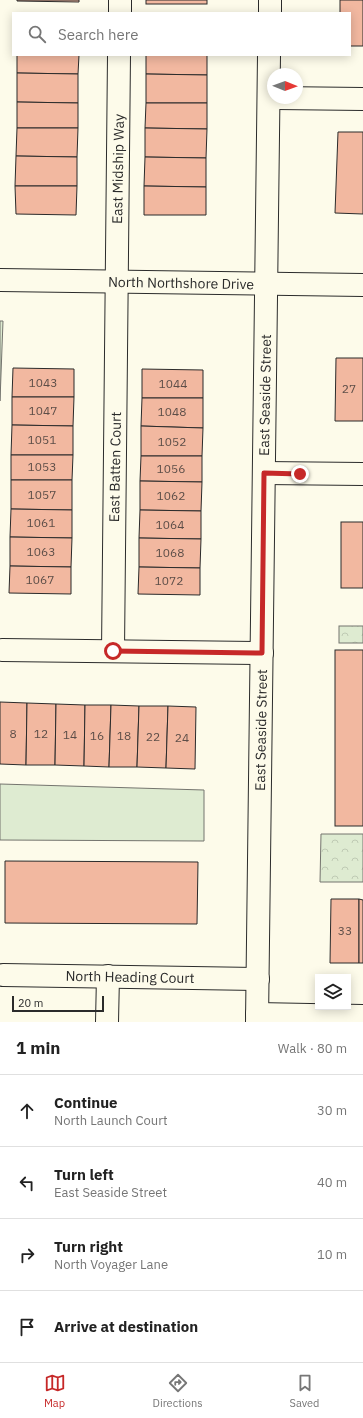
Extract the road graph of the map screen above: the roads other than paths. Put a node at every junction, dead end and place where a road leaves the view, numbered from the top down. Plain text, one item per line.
1 (120, 0) edge
2 (270, 0) edge
3 (120, 12) edge
4 (270, 12) edge
5 (119, 56) edge
6 (269, 56) edge
7 (270, 68) edge
8 (303, 98) edge
9 (363, 99) edge
10 (273, 104) edge
11 (0, 280) edge
12 (117, 282) junction
13 (266, 284) junction
14 (363, 285) edge
15 (264, 473) junction
16 (363, 474) edge
17 (2, 650) dead end
18 (113, 651) junction
19 (262, 653) junction
20 (3, 975) dead end
21 (108, 976) junction
22 (258, 979) junction
23 (363, 1016) edge
24 (257, 1018) edge
25 (108, 1022) edge

1 - 3 street
2 - 4 street
5 - 12 street, East Midship Way
6 - 7 street, East Seaside Street
8 - 9 street
10 - 13 street, East Seaside Street
11 - 12 street, North Northshore Drive
12 - 13 street, North Northshore Drive
12 - 18 street, East Batten Court
13 - 14 street, North Northshore Drive
13 - 15 street, East Seaside Street
15 - 16 street
15 - 19 street, East Seaside Street
17 - 18 street
18 - 19 street
19 - 22 street, East Seaside Street
20 - 21 street, North Heading Court
21 - 22 street, North Heading Court
21 - 25 street
22 - 24 street, East Seaside Street
23 - 24 street

